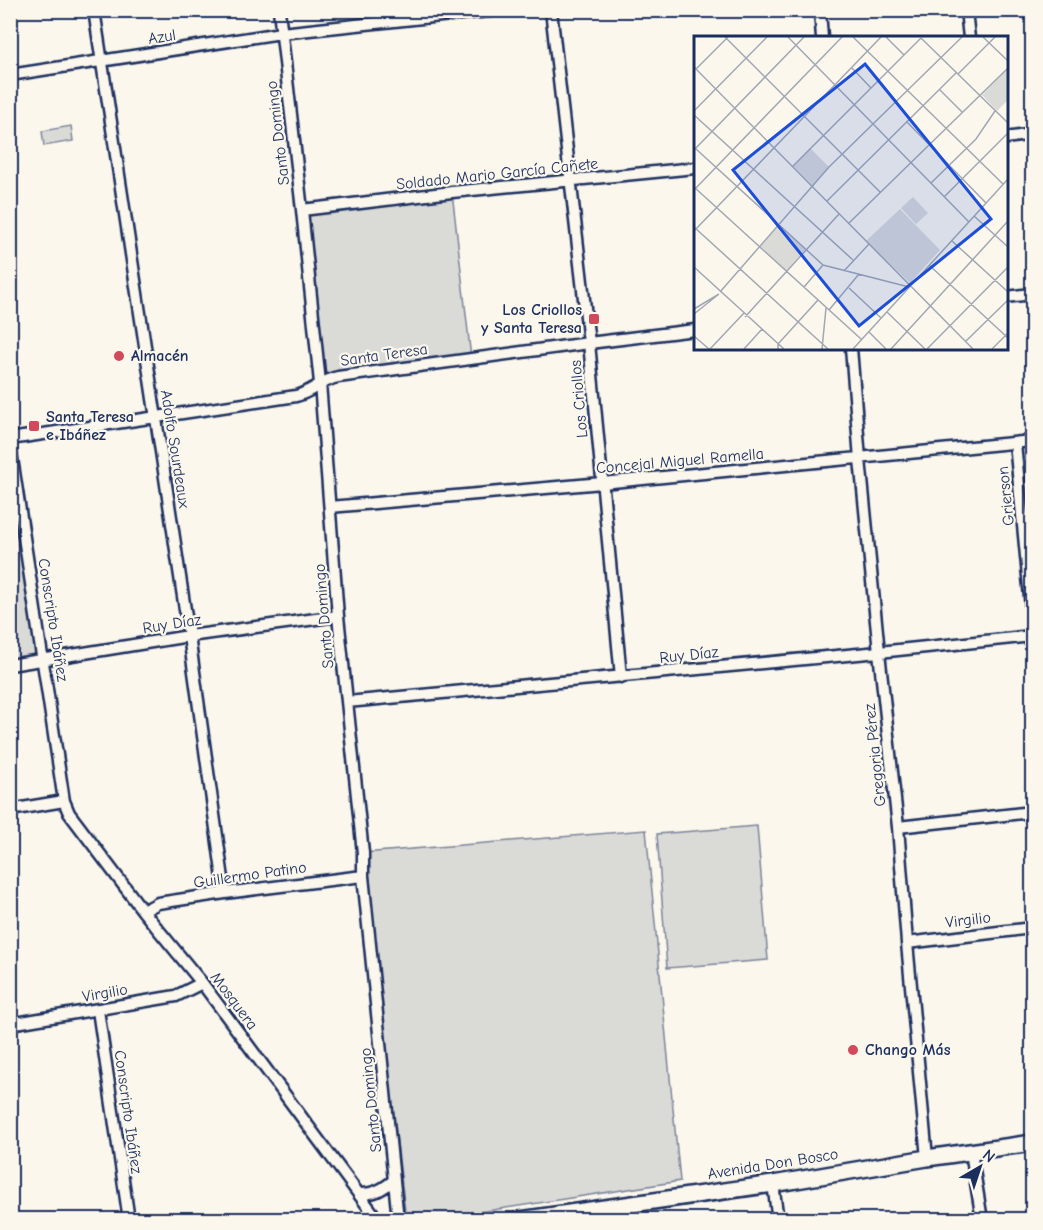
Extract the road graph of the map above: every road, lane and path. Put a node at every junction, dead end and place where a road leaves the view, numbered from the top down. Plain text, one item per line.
1 (94, 10) edge
2 (279, 10) edge
3 (498, 10) edge
4 (551, 10) edge
5 (820, 10) edge
6 (966, 10) edge
7 (281, 33) junction
8 (822, 36) edge
9 (969, 36) edge
10 (101, 62) junction
11 (10, 75) edge
12 (1032, 134) edge
13 (1007, 138) edge
14 (694, 168) edge
15 (571, 182) junction
16 (302, 210) junction
17 (1032, 294) edge
18 (1007, 297) edge
19 (694, 330) edge
20 (589, 343) junction
21 (851, 350) edge
22 (320, 383) junction
23 (155, 418) junction
24 (10, 439) edge
25 (1032, 441) edge
26 (1016, 443) junction
27 (10, 445) edge
28 (860, 459) junction
29 (602, 483) junction
30 (330, 507) junction
31 (338, 616) junction
32 (1032, 618) edge
33 (189, 636) junction
34 (1032, 636) edge
35 (879, 652) junction
36 (44, 660) junction
37 (10, 665) edge
38 (621, 677) junction
39 (347, 702) junction
40 (64, 801) junction
41 (10, 810) edge
42 (1032, 812) edge
43 (898, 827) junction
44 (363, 876) junction
45 (225, 893) junction
46 (143, 911) junction
47 (1032, 928) edge
48 (907, 943) junction
49 (202, 983) junction
50 (98, 1010) junction
51 (10, 1024) edge
52 (1032, 1143) edge
53 (971, 1152) junction
54 (927, 1158) junction
55 (394, 1180) junction
56 (772, 1184) junction
57 (360, 1194) junction
58 (572, 1215) edge
59 (129, 1220) edge
60 (378, 1220) edge
61 (398, 1220) edge
62 (520, 1220) edge
63 (778, 1220) edge
64 (982, 1220) edge

1 - 10 street, Adolfo Sourdeaux
2 - 7 street, Santo Domingo
3 - 7 street, Azul
4 - 15 street, Los Criollos
5 - 8 street
6 - 9 street
7 - 10 street, Azul
7 - 16 street, Santo Domingo
10 - 11 street, Azul
10 - 23 street, Adolfo Sourdeaux
12 - 13 street
14 - 15 street, Soldado Mario García Cañete
15 - 16 street, Soldado Mario García Cañete
15 - 20 street, Los Criollos
16 - 22 street, Santo Domingo
17 - 18 street
19 - 20 street, Santa Teresa
20 - 22 street, Santa Teresa
20 - 29 street, Los Criollos
21 - 28 street, Gregoria Pérez
22 - 23 street, Santa Teresa
22 - 30 street, Santo Domingo
23 - 24 street, Santa Teresa
23 - 33 street, Adolfo Sourdeaux
25 - 26 street, Concejal Miguel Ramella
26 - 28 street, Concejal Miguel Ramella
26 - 32 street, Grierson
27 - 36 street, Conscripto Ibáñez
28 - 29 street, Concejal Miguel Ramella
28 - 35 street, Gregoria Pérez
29 - 30 street, Concejal Miguel Ramella
29 - 38 street, Los Criollos
30 - 31 street, Santo Domingo
31 - 33 street, Ruy Díaz
31 - 39 street, Santo Domingo
33 - 36 street, Ruy Díaz
33 - 45 street, Adolfo Sourdeaux
34 - 35 street, Ruy Díaz
35 - 38 street, Ruy Díaz
35 - 43 street, Gregoria Pérez
36 - 37 street, Ruy Díaz
36 - 40 street, Conscripto Ibáñez
38 - 39 street, Ruy Díaz
39 - 44 street, Santo Domingo
40 - 41 street
40 - 46 street, Mosquera
42 - 43 street
43 - 48 street, Gregoria Pérez
44 - 45 street, Guillermo Patino
44 - 55 street, Santo Domingo
45 - 46 street, Guillermo Patino
46 - 49 street, Mosquera
47 - 48 street, Virgilio
48 - 54 street, Gregoria Pérez
49 - 50 street, Virgilio
49 - 57 street, Mosquera
50 - 51 street, Virgilio
50 - 59 street, Conscripto Ibáñez
52 - 53 main road, Avenida Don Bosco
53 - 54 main road, Avenida Don Bosco
53 - 64 street
54 - 56 main road, Avenida Don Bosco
55 - 57 street
55 - 61 street, Santo Domingo
56 - 58 main road, Avenida Don Bosco
56 - 63 street
57 - 60 street, Mosquera
58 - 62 main road, Avenida Don Bosco

